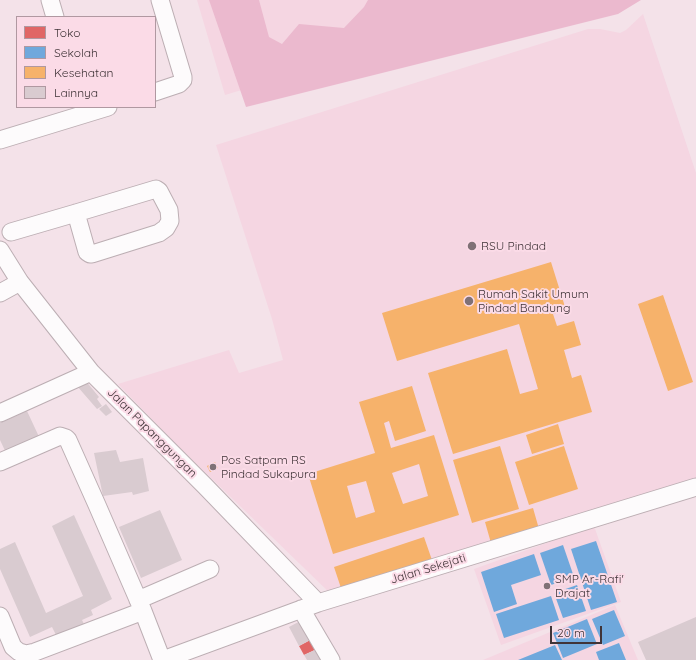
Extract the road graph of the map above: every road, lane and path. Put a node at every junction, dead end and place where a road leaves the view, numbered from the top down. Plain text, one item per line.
1 (50, 0) edge
2 (160, 0) edge
3 (55, 16) edge
4 (156, 92) edge
5 (102, 108) edge
6 (83, 111) edge
7 (0, 140) edge
8 (76, 213) junction
9 (11, 232) dead end
10 (0, 250) edge
11 (20, 282) junction
12 (0, 292) edge
13 (91, 372) junction
14 (0, 414) edge
15 (0, 462) edge
16 (696, 487) edge
17 (210, 569) dead end
18 (318, 603) junction
19 (141, 606) junction
20 (301, 609) junction
21 (0, 616) edge
22 (28, 657) edge
23 (163, 660) edge
24 (331, 660) edge

1 - 3 street
2 - 4 street
5 - 6 street
6 - 7 street
8 - 8 street
8 - 9 street
10 - 11 street, Jalan Papanggungan
11 - 12 street
11 - 13 street, Jalan Papanggungan
13 - 14 street
13 - 18 street, Jalan Papanggungan
15 - 19 street
16 - 18 street, Jalan Sekejati
17 - 19 street
18 - 20 street, Jalan Sekejati
19 - 22 street
19 - 23 street
20 - 23 street, Jalan Sekejati
20 - 24 street
21 - 22 street

